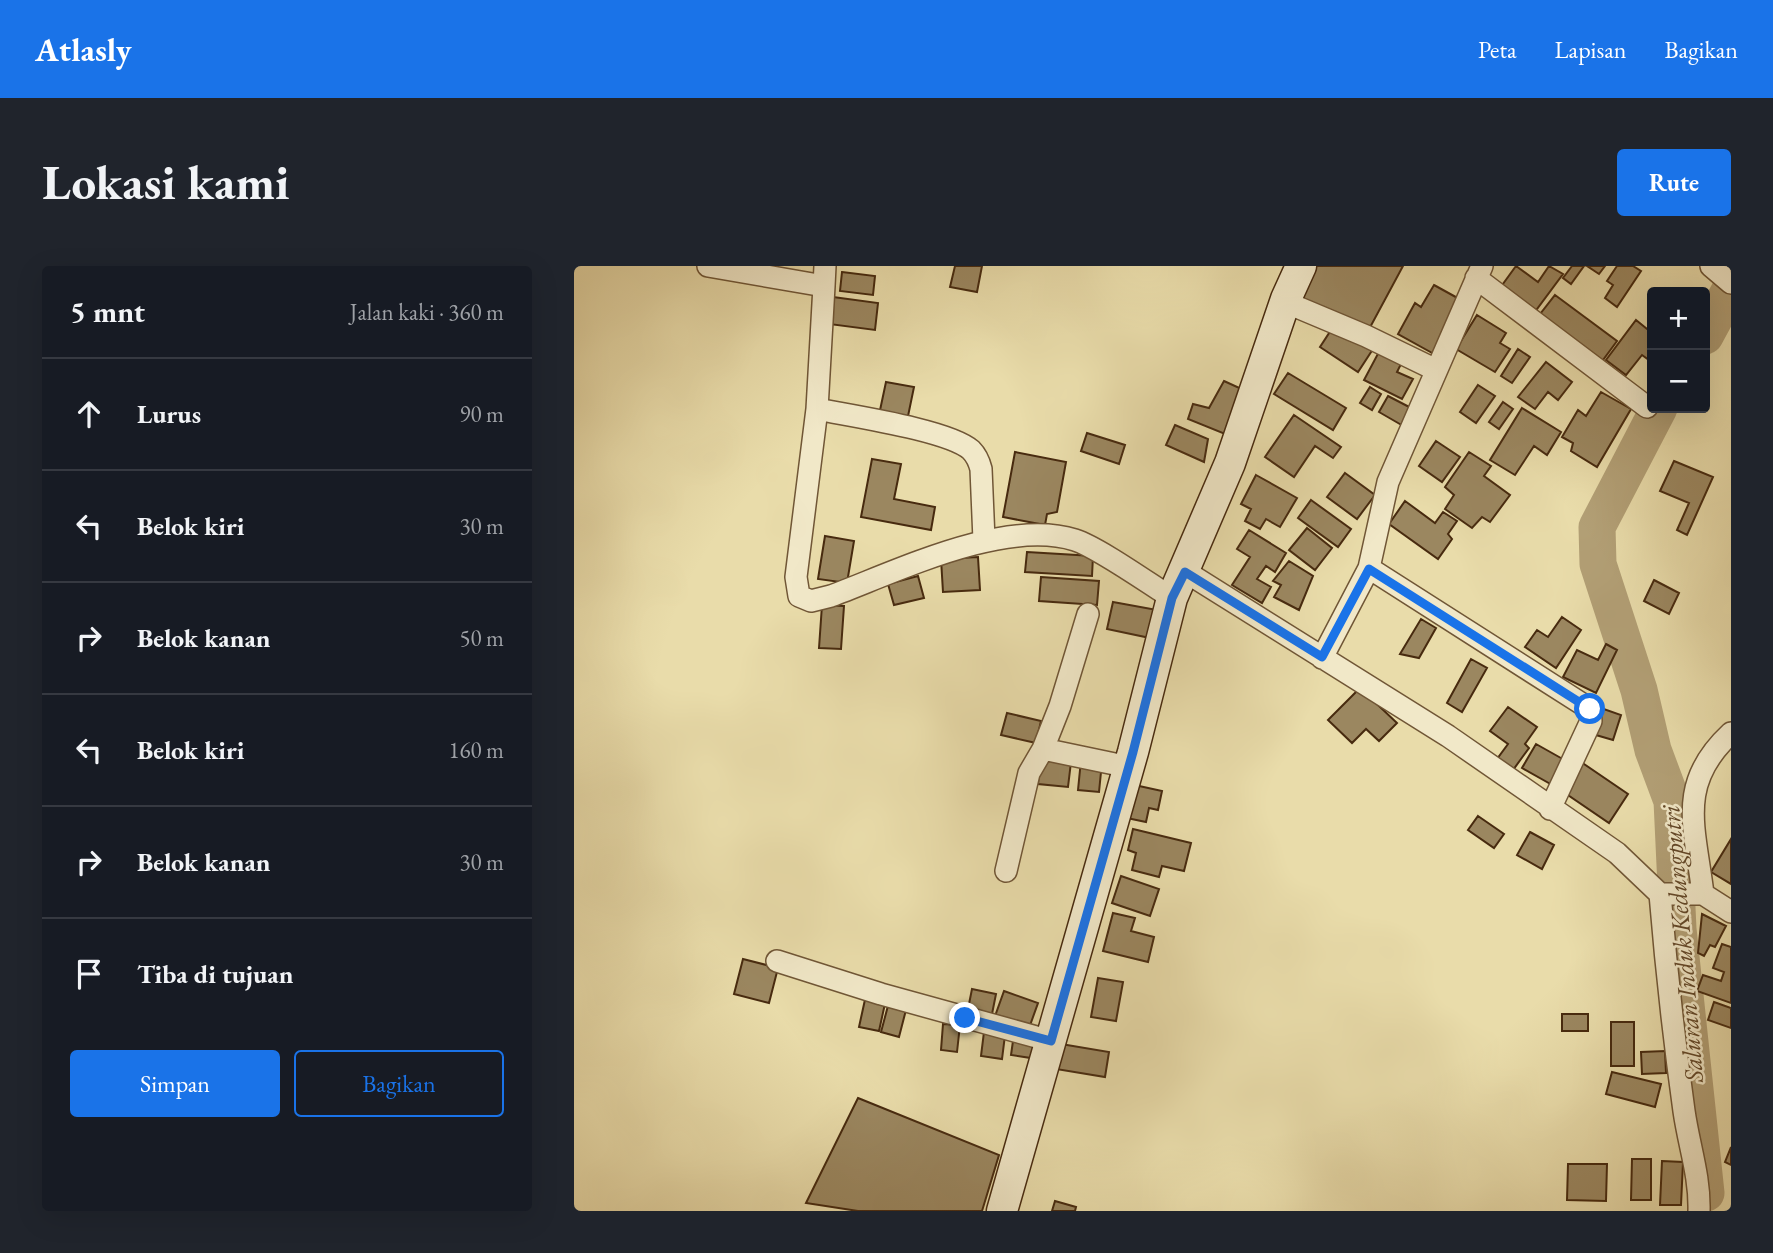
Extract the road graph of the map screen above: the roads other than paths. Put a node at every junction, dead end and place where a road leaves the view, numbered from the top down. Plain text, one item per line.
1 (708, 266) edge
2 (1301, 266) edge
3 (1711, 266) edge
4 (1479, 272) edge
5 (824, 276) edge
6 (1730, 279) edge
7 (1285, 302) junction
8 (1436, 370) junction
9 (1647, 407) dead end
10 (817, 409) junction
11 (984, 540) junction
12 (1369, 569) junction
13 (1179, 585) junction
14 (1088, 614) dead end
15 (1322, 657) junction
16 (1731, 733) edge
17 (1043, 749) junction
18 (1129, 767) junction
19 (1550, 808) junction
20 (1006, 871) dead end
21 (1680, 894) junction
22 (1731, 912) edge
23 (777, 961) dead end
24 (1051, 1041) junction
25 (1002, 1211) edge
26 (1699, 1211) edge

1 - 5 street
2 - 7 street
3 - 6 street
4 - 8 street
4 - 9 street
5 - 10 street
7 - 8 street
7 - 13 street
8 - 12 street
10 - 11 street
10 - 11 street
11 - 13 street
12 - 15 street
12 - 19 street
13 - 15 street
13 - 18 street
14 - 17 street
15 - 19 street
16 - 21 street
17 - 18 street
17 - 20 street
18 - 24 street
19 - 21 street
21 - 22 street
21 - 26 street
23 - 24 street
24 - 25 street

